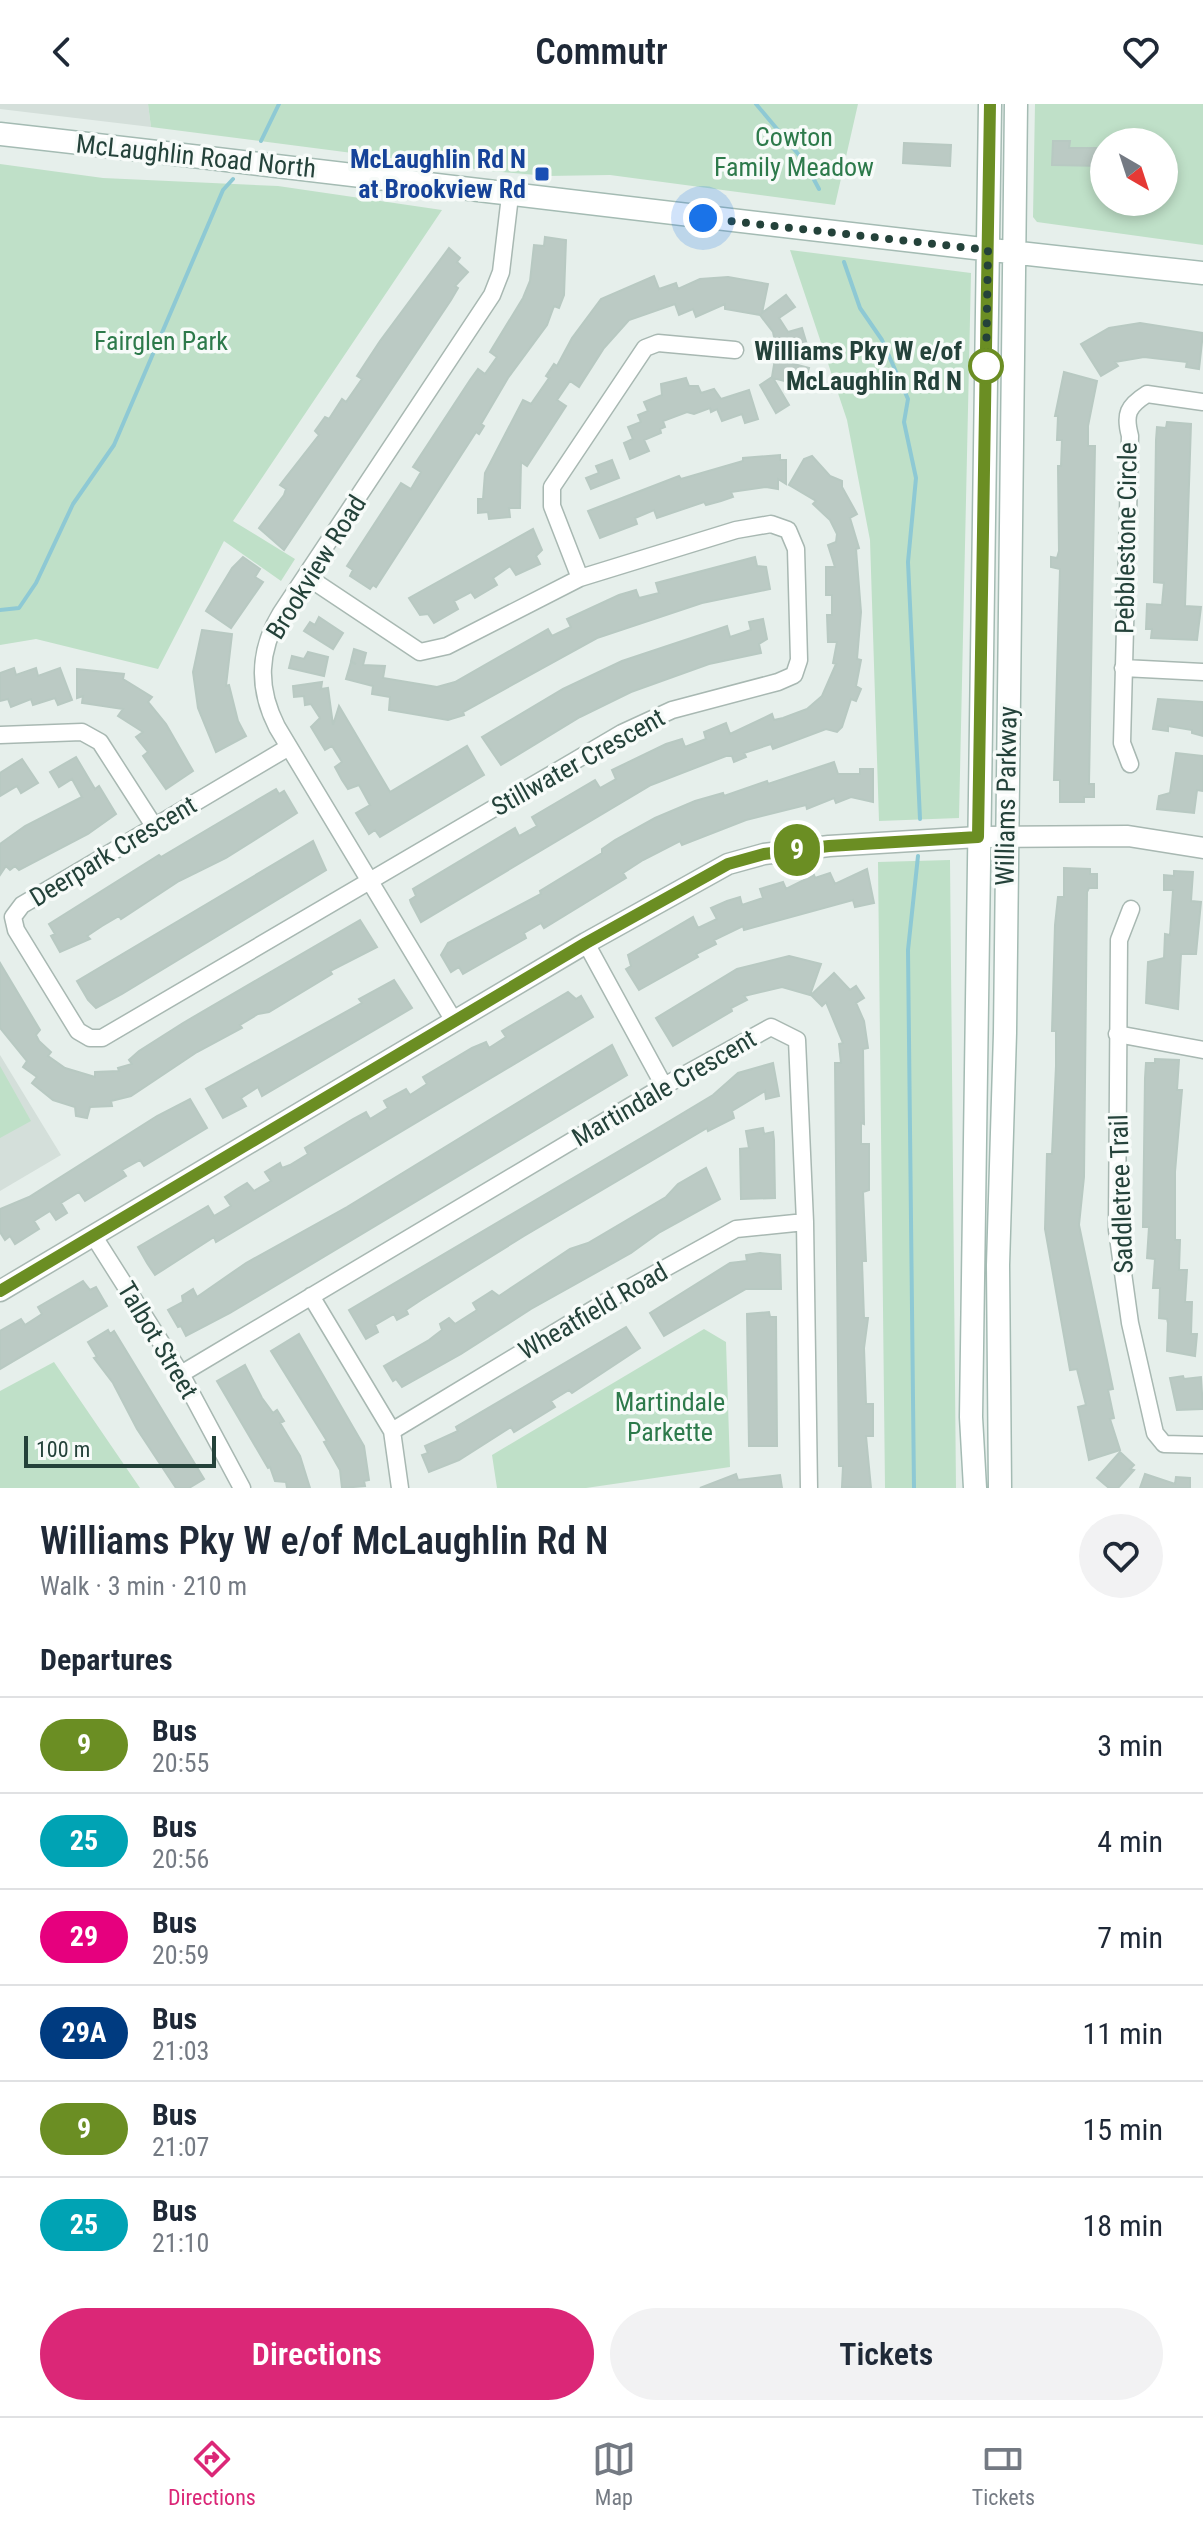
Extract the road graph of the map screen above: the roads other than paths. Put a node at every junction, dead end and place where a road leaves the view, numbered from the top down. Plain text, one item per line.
1 (990, 104) edge
2 (1016, 104) edge
3 (0, 134) edge
4 (510, 196) junction
5 (988, 250) junction
6 (1013, 253) junction
7 (1203, 273) edge
8 (735, 350) dead end
9 (1203, 402) edge
10 (306, 576) junction
11 (580, 578) junction
12 (1123, 668) junction
13 (1203, 672) edge
14 (0, 735) edge
15 (289, 747) junction
16 (1130, 764) dead end
17 (154, 826) junction
18 (978, 837) junction
19 (1005, 837) junction
20 (1203, 848) edge
21 (369, 881) junction
22 (1131, 909) dead end
23 (586, 943) junction
24 (454, 1021) junction
25 (1117, 1034) junction
26 (1203, 1050) edge
27 (664, 1086) junction
28 (805, 1222) junction
29 (93, 1235) junction
30 (0, 1291) edge
31 (311, 1296) junction
32 (181, 1374) junction
33 (392, 1431) junction
34 (1203, 1445) edge
35 (242, 1488) edge
36 (400, 1488) edge
37 (809, 1488) edge
38 (975, 1488) edge
39 (1000, 1488) edge

1 - 5 main road, Williams Parkway
2 - 6 main road, Williams Parkway
3 - 4 main road, McLaughlin Road North
4 - 5 main road, McLaughlin Road North
4 - 10 street, Brookview Road
5 - 6 main road, McLaughlin Road North
5 - 18 main road, Williams Parkway
6 - 7 main road, McLaughlin Road North
6 - 19 main road, Williams Parkway
8 - 11 street
9 - 12 street, Pebblestone Circle
10 - 11 street, Stillwater Crescent
10 - 15 street, Brookview Road
11 - 21 street, Stillwater Crescent
12 - 13 street, Pebblestone Circle
12 - 16 street
14 - 17 street
15 - 17 street, Deerpark Crescent
15 - 21 street, Brookview Road
17 - 21 street, Deerpark Crescent
18 - 19 street
18 - 23 street
18 - 38 main road, Williams Parkway
19 - 20 street
19 - 39 main road, Williams Parkway
21 - 24 street, Brookview Road
22 - 25 street
23 - 24 street
23 - 27 street
24 - 29 street
25 - 26 street
25 - 34 street, Saddletree Trail
27 - 28 street, Martindale Crescent
27 - 31 street, Martindale Crescent
28 - 33 street, Wheatfield Road
28 - 37 street, Martindale Crescent
29 - 30 street
29 - 32 street, Talbot Street
31 - 32 street, Martindale Crescent
31 - 33 street
32 - 35 street, Talbot Street
33 - 36 street

